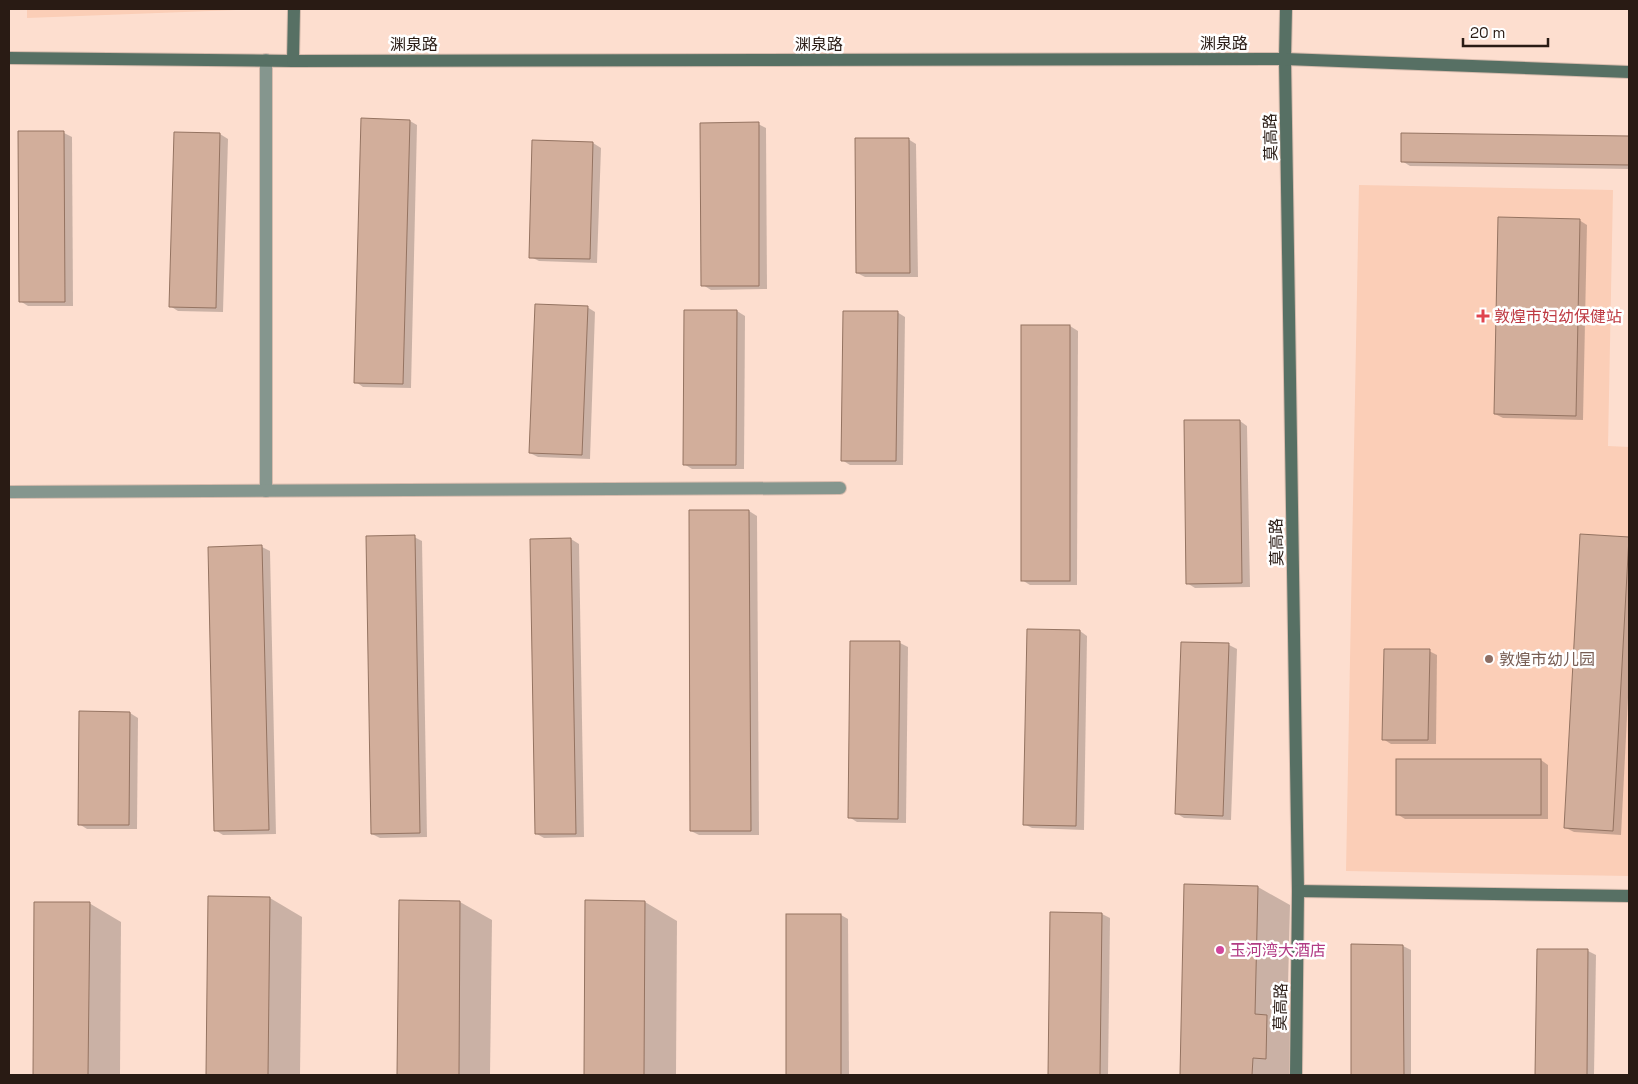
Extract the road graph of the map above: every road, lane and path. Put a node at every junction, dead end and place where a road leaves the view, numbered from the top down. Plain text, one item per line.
1 (294, 9) edge
2 (1286, 9) edge
3 (9, 58) edge
4 (1285, 59) junction
5 (266, 60) junction
6 (293, 61) junction
7 (1629, 72) edge
8 (840, 488) dead end
9 (266, 491) junction
10 (9, 492) edge
11 (1298, 891) junction
12 (1629, 896) edge
13 (1296, 1075) edge

1 - 6 street
2 - 4 street, 莫高路
3 - 5 street, 渊泉路
4 - 6 street, 渊泉路
4 - 7 street, 渊泉路
4 - 11 street, 莫高路
5 - 6 street, 渊泉路
5 - 9 street
8 - 9 street
9 - 10 street
11 - 12 street
11 - 13 street, 莫高路

